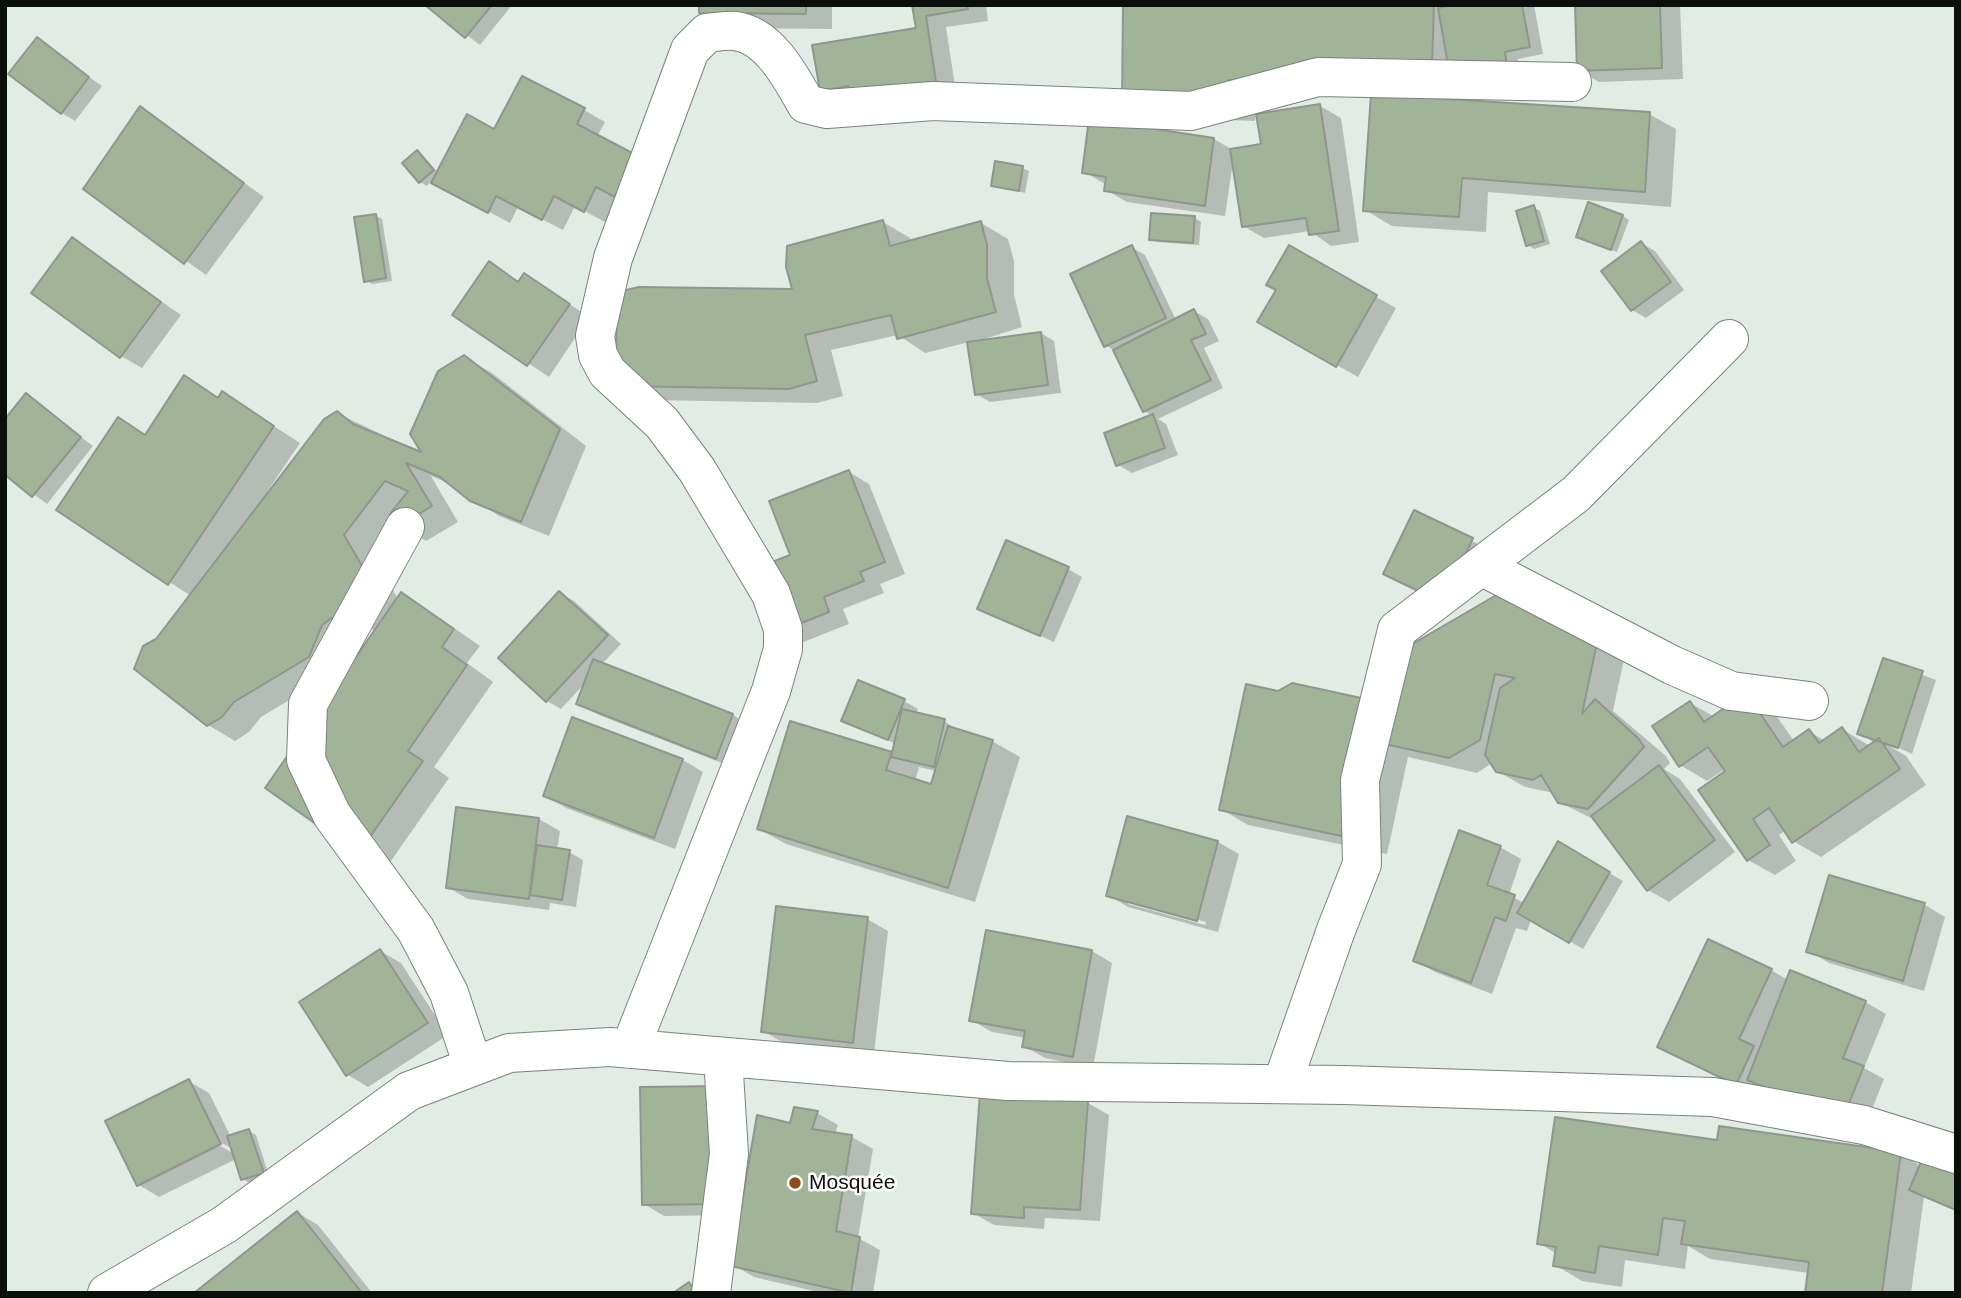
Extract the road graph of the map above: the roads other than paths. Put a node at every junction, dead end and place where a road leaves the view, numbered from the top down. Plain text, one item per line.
1 (1572, 82) dead end
2 (1729, 339) dead end
3 (405, 527) dead end
4 (1482, 566) junction
5 (1809, 701) dead end
6 (630, 1049) junction
7 (723, 1057) junction
8 (473, 1066) junction
9 (1282, 1084) junction
10 (1956, 1154) edge
11 (107, 1293) edge
12 (711, 1293) edge

1 - 6 street
2 - 4 street
3 - 8 street
4 - 5 street
4 - 9 street
6 - 7 street
6 - 8 street
7 - 9 street
7 - 12 street
8 - 11 street
9 - 10 street

